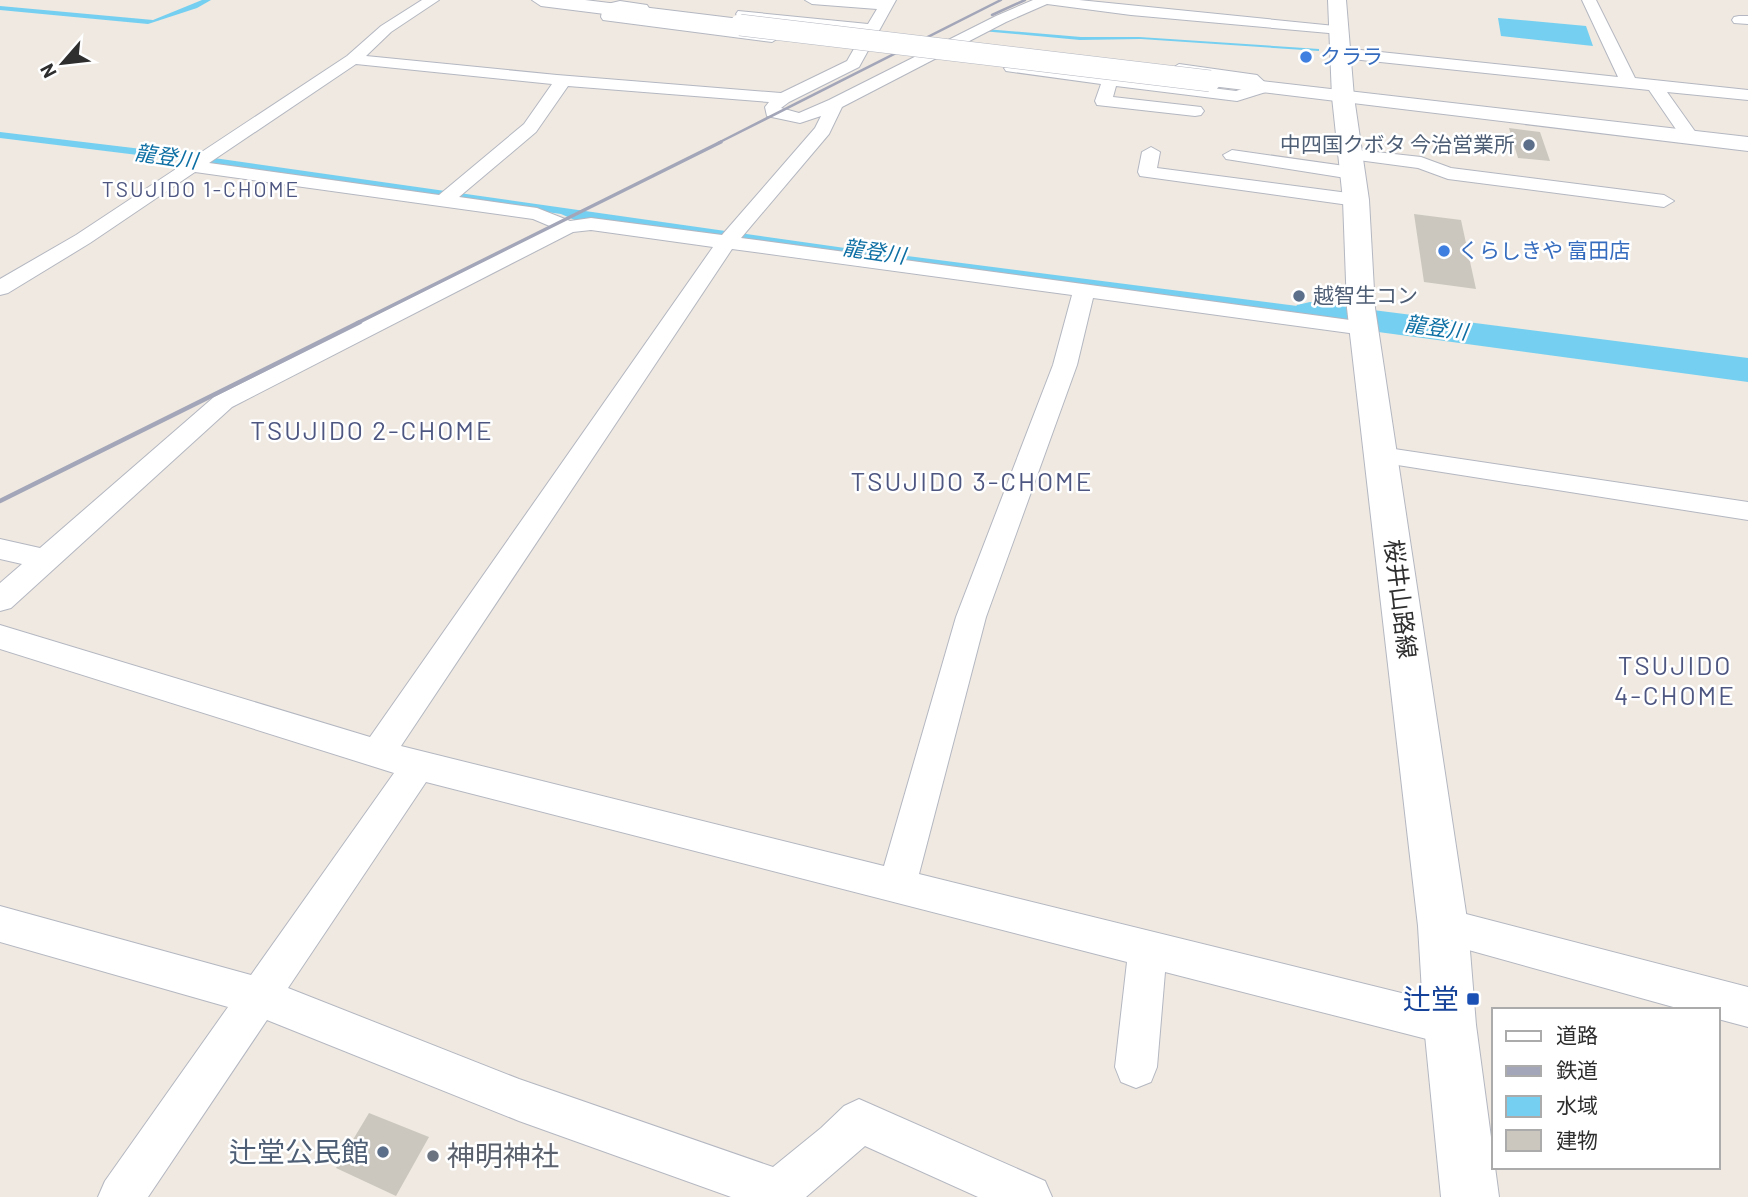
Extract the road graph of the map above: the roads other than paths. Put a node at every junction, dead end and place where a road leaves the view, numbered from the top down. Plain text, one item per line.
1 (432, 0) edge
2 (541, 0) edge
3 (813, 0) edge
4 (1589, 0) edge
5 (888, 2) edge
6 (639, 3) edge
7 (608, 8) junction
8 (1008, 16) junction
9 (1036, 19) dead end
10 (1340, 28) edge
11 (867, 37) junction
12 (953, 44) junction
13 (929, 57) junction
14 (353, 59) junction
15 (563, 81) junction
16 (1629, 83) junction
17 (1653, 84) junction
18 (1263, 88) junction
19 (1748, 95) edge
20 (1343, 97) junction
21 (783, 98) junction
22 (835, 104) junction
23 (1690, 137) junction
24 (1748, 144) edge
25 (1151, 152) dead end
26 (1232, 155) dead end
27 (190, 166) junction
28 (1352, 176) junction
29 (443, 201) junction
30 (1664, 201) dead end
31 (568, 228) junction
32 (726, 243) junction
33 (0, 288) edge
34 (1084, 290) junction
35 (1364, 328) junction
36 (1381, 455) junction
37 (1748, 511) edge
38 (0, 549) edge
39 (44, 559) junction
40 (0, 600) edge
41 (0, 637) edge
42 (377, 754) junction
43 (418, 766) junction
44 (897, 886) junction
45 (0, 924) edge
46 (1443, 926) junction
47 (1148, 949) junction
48 (257, 996) junction
49 (1748, 1007) edge
50 (1450, 1025) junction
51 (1136, 1067) dead end
52 (121, 1197) edge
53 (1029, 1197) edge
54 (1470, 1197) edge

1 - 14 street
2 - 7 street
3 - 5 street
4 - 16 street
5 - 11 street
6 - 7 street
6 - 11 street
7 - 11 street
7 - 18 street, bridge
8 - 9 street
8 - 10 street
8 - 12 street
10 - 16 street
10 - 20 street, 桜井山路線
11 - 21 street
12 - 13 street
12 - 18 street
13 - 18 street
13 - 22 street
14 - 15 street
14 - 27 street
15 - 21 street
15 - 29 street
16 - 17 street
17 - 19 street
17 - 23 street
18 - 20 street
20 - 23 street
20 - 28 street, 桜井山路線
21 - 22 street
22 - 32 street
23 - 24 street
25 - 28 street
26 - 28 street
27 - 29 street
27 - 33 street
28 - 30 street
28 - 35 street, 桜井山路線
29 - 31 street
31 - 32 street
31 - 39 street
32 - 34 street
32 - 42 street
34 - 35 street
34 - 44 street
35 - 36 street, 桜井山路線
36 - 37 street
36 - 46 street, 桜井山路線
38 - 39 street
39 - 40 street
41 - 42 street
42 - 43 street
43 - 44 street
43 - 48 street
44 - 47 street
45 - 48 street
46 - 49 street
46 - 50 street, 桜井山路線
47 - 50 street
47 - 51 street
48 - 52 street
48 - 53 street
50 - 54 street, 桜井山路線

